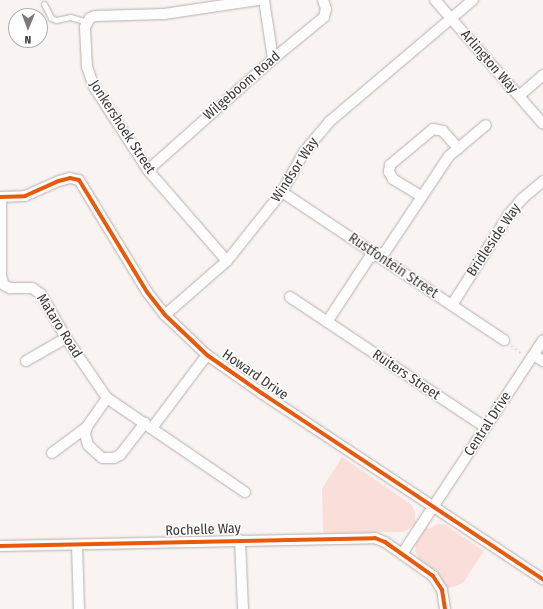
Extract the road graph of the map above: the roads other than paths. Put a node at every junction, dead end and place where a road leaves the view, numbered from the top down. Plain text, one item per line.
1 (258, 0) edge
2 (264, 0) edge
3 (323, 0) edge
4 (435, 0) edge
5 (474, 0) edge
6 (44, 4) dead end
7 (452, 18) junction
8 (88, 22) junction
9 (273, 59) junction
10 (543, 74) edge
11 (519, 96) junction
12 (543, 124) edge
13 (486, 125) dead end
14 (458, 148) junction
15 (148, 170) junction
16 (543, 181) edge
17 (282, 192) junction
18 (1, 196) edge
19 (421, 196) junction
20 (377, 255) junction
21 (227, 261) junction
22 (290, 297) dead end
23 (452, 305) junction
24 (165, 315) junction
25 (327, 322) junction
26 (66, 338) junction
27 (504, 340) road end
28 (543, 340) edge
29 (207, 355) junction
30 (529, 355) junction
31 (26, 361) dead end
32 (543, 361) edge
33 (108, 398) junction
34 (149, 426) junction
35 (87, 427) junction
36 (485, 427) junction
37 (52, 453) dead end
38 (245, 492) dead end
39 (433, 507) junction
40 (240, 540) junction
41 (77, 545) junction
42 (0, 546) edge
43 (402, 554) junction
44 (543, 580) edge
45 (78, 609) edge
46 (243, 609) edge
47 (445, 609) edge

1 - 8 street
2 - 9 street
3 - 9 street, Wilgeboom Road
4 - 7 street, Arlington Way
5 - 7 street, Windsor Way
6 - 8 lane
7 - 11 street, Arlington Way
7 - 17 street, Windsor Way
8 - 15 street, Jonkershoek Street
9 - 15 street, Wilgeboom Road
10 - 11 street
11 - 12 street, Arlington Way
13 - 14 street
14 - 19 street
14 - 19 street
15 - 21 street, Jonkershoek Street
16 - 23 street, Bridleside Way
17 - 20 street, Rustfontein Street
17 - 21 street, Windsor Way
18 - 24 street, Howard Drive
18 - 26 street, Mataro Road
19 - 20 street
20 - 23 street, Rustfontein Street
20 - 25 street
21 - 24 street, Windsor Way
22 - 25 street, Ruiters Street
23 - 27 street, Rustfontein Street
24 - 29 street, Howard Drive
25 - 36 street, Ruiters Street
26 - 31 street
26 - 33 street, Mataro Road
28 - 30 street, Central Drive
29 - 34 street
29 - 39 street, Howard Drive
30 - 32 street
30 - 36 street, Central Drive
33 - 34 street, Mataro Road
33 - 35 street
34 - 35 street
34 - 38 street, Mataro Road
35 - 37 street
36 - 39 street, Central Drive
39 - 43 street
39 - 44 street, Howard Drive
40 - 41 street, Rochelle Way
40 - 43 street, Rochelle Way
40 - 46 street
41 - 42 street, Rochelle Way
41 - 45 street
43 - 47 street, Rochelle Way

